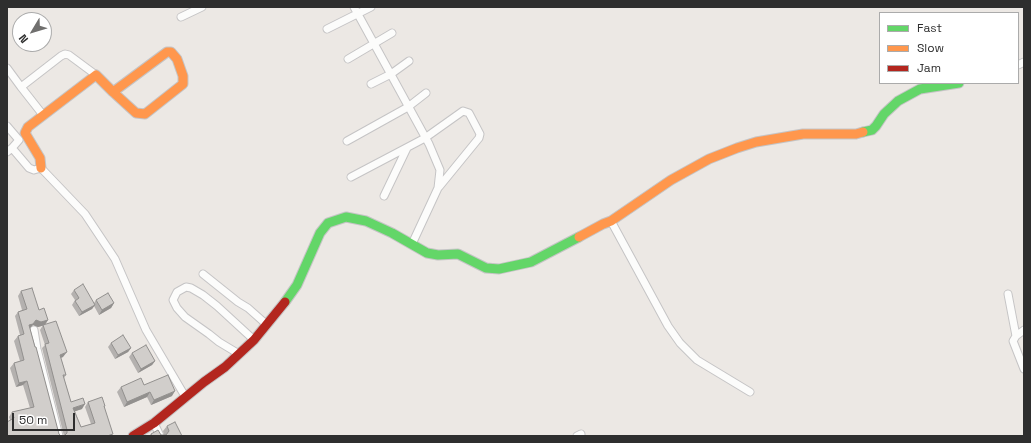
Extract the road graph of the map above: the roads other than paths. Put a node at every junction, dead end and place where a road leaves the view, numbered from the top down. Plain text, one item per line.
1 (202, 7) edge
2 (371, 7) edge
3 (356, 10) edge
4 (181, 17) dead end
5 (327, 29) dead end
6 (392, 33) dead end
7 (374, 43) junction
8 (348, 59) dead end
9 (410, 61) dead end
10 (7, 68) edge
11 (391, 74) junction
12 (96, 75) junction
13 (371, 84) dead end
14 (952, 84) edge
15 (21, 86) junction
16 (113, 92) junction
17 (426, 93) dead end
18 (408, 107) junction
19 (43, 115) junction
20 (7, 126) edge
21 (22, 137) junction
22 (426, 138) junction
23 (347, 141) dead end
24 (408, 147) junction
25 (10, 150) edge
26 (41, 168) junction
27 (351, 177) dead end
28 (438, 188) junction
29 (384, 196) dead end
30 (611, 221) junction
31 (412, 244) junction
32 (203, 274) dead end
33 (1008, 294) dead end
34 (266, 324) junction
35 (34, 330) edge
36 (1024, 330) edge
37 (1016, 336) junction
38 (254, 340) junction
39 (239, 354) junction
40 (1024, 369) edge
41 (750, 392) dead end
42 (186, 398) junction
43 (154, 423) junction
44 (60, 436) edge
45 (133, 436) edge
46 (160, 436) edge
47 (577, 436) edge
48 (581, 436) edge

1 - 4 street
2 - 3 street
3 - 5 street
3 - 7 street
6 - 7 street
7 - 8 street
7 - 11 street
9 - 11 street
10 - 15 street
11 - 13 street
11 - 18 street
12 - 15 street
12 - 16 street
12 - 19 street
14 - 30 street
15 - 19 street
16 - 16 street
17 - 18 street
18 - 22 street
18 - 23 street
19 - 21 street
20 - 21 street
21 - 25 street
21 - 26 street
22 - 24 street
22 - 28 street
22 - 28 street
24 - 27 street
24 - 29 street
25 - 26 street
26 - 42 street
28 - 31 street
30 - 31 street
30 - 41 street
31 - 34 street
32 - 34 street
33 - 37 street
34 - 38 street
35 - 44 street
36 - 37 street
37 - 40 street
38 - 39 street
38 - 39 street
39 - 42 street
42 - 43 street
43 - 45 street
43 - 46 street
47 - 48 street

